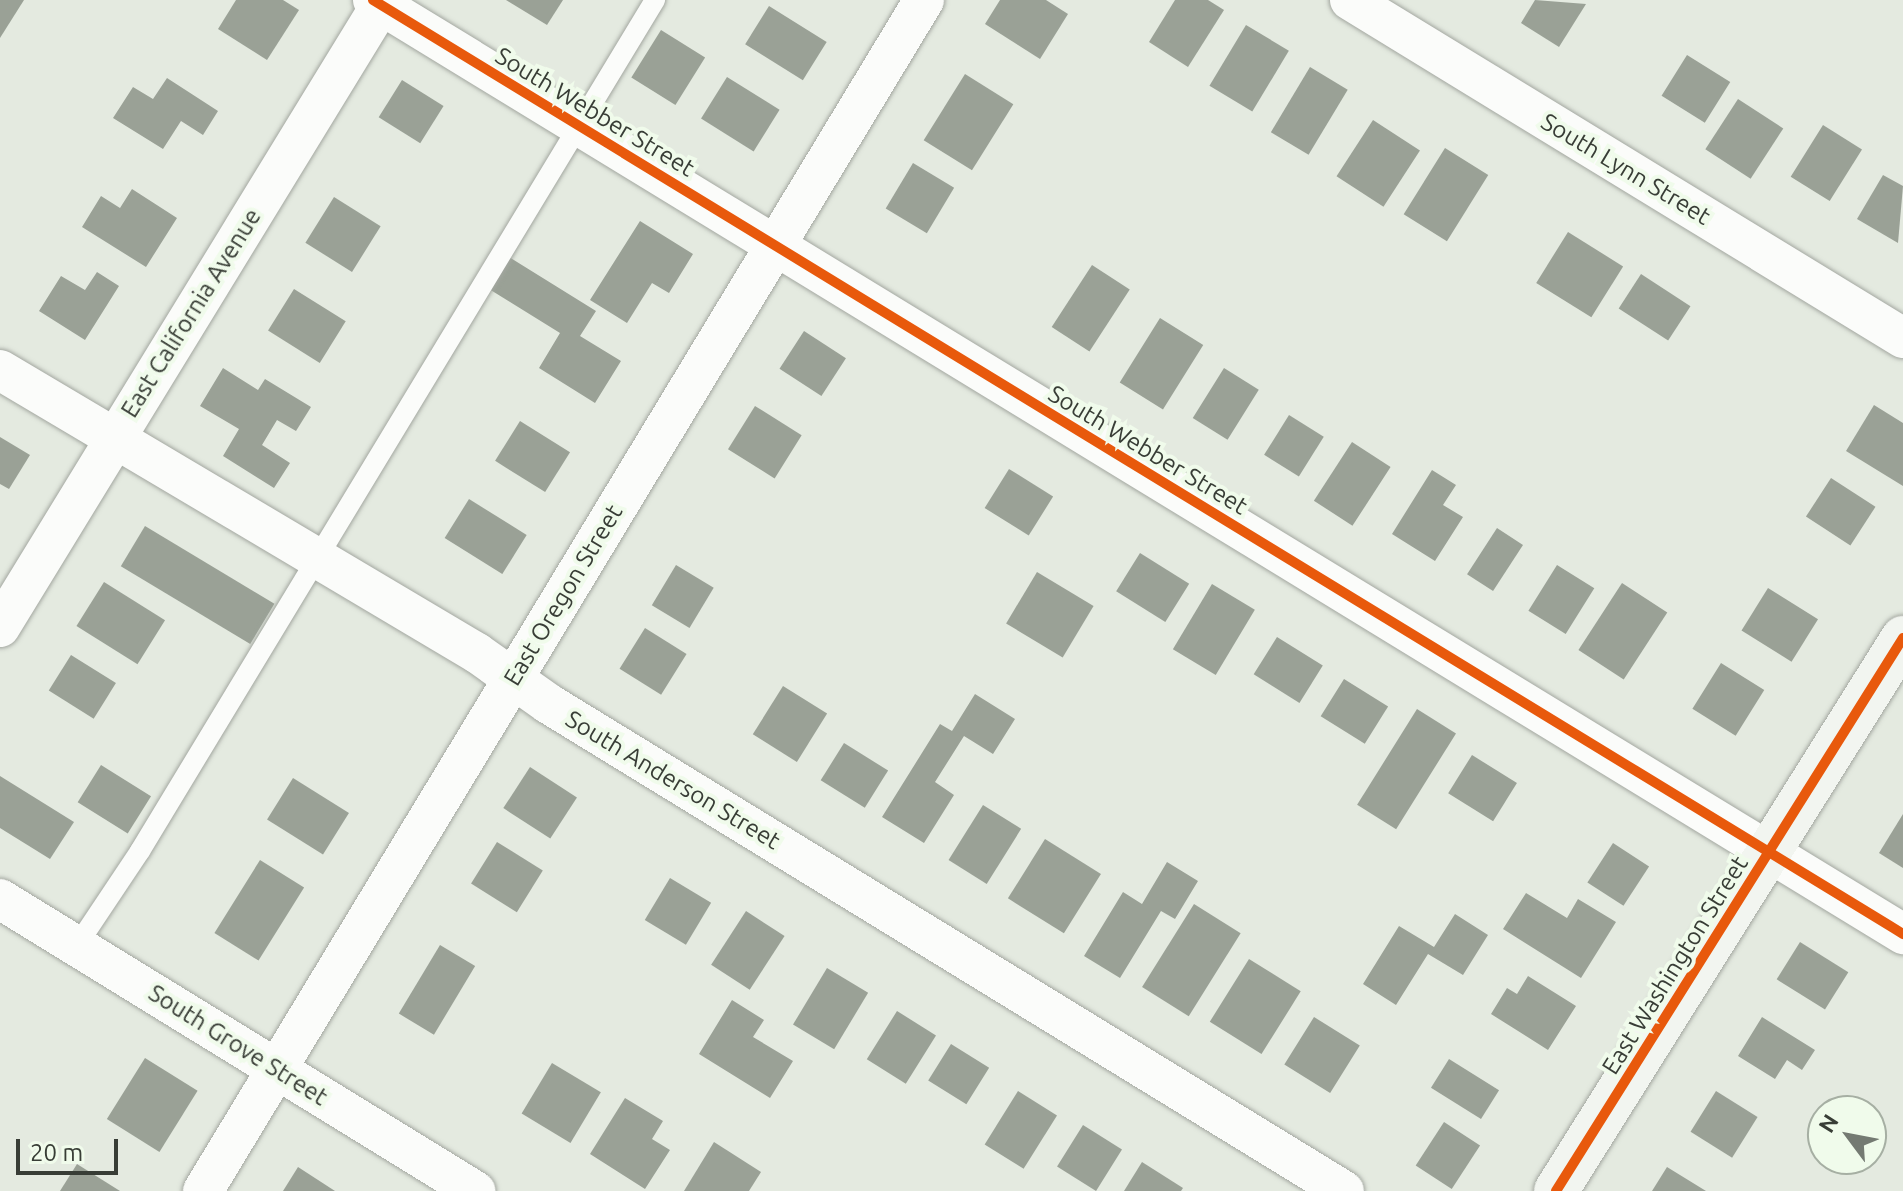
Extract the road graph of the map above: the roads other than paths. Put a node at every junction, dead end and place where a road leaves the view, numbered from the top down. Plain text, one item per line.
1 (655, 0) edge
2 (924, 0) edge
3 (1350, 0) edge
4 (379, 2) edge
5 (578, 125) junction
6 (775, 245) junction
7 (1903, 338) edge
8 (0, 370) edge
9 (115, 437) junction
10 (317, 555) junction
11 (0, 627) edge
12 (1903, 638) edge
13 (513, 677) junction
14 (1768, 853) junction
15 (0, 899) edge
16 (1903, 934) edge
17 (78, 944) junction
18 (277, 1070) junction
19 (203, 1191) edge
20 (475, 1191) edge
21 (1344, 1191) edge
22 (1556, 1191) edge

1 - 5 lane
2 - 6 street, East Oregon Street
3 - 7 street, South Lynn Street
4 - 5 street, South Webber Street
4 - 9 street, East California Avenue
5 - 6 street, South Webber Street
5 - 10 lane
6 - 13 street, East Oregon Street
6 - 14 street, South Webber Street
8 - 9 street, South Anderson Street
9 - 10 street, South Anderson Street
9 - 11 street, East California Avenue
10 - 13 street, South Anderson Street
10 - 17 lane
12 - 14 main road, East Washington Street
13 - 18 street, East Oregon Street
13 - 21 street, South Anderson Street
14 - 16 street, South Webber Street
14 - 22 main road, East Washington Street
15 - 17 street, South Grove Street
17 - 18 street, South Grove Street
18 - 19 street, East Oregon Street
18 - 20 street, South Grove Street

